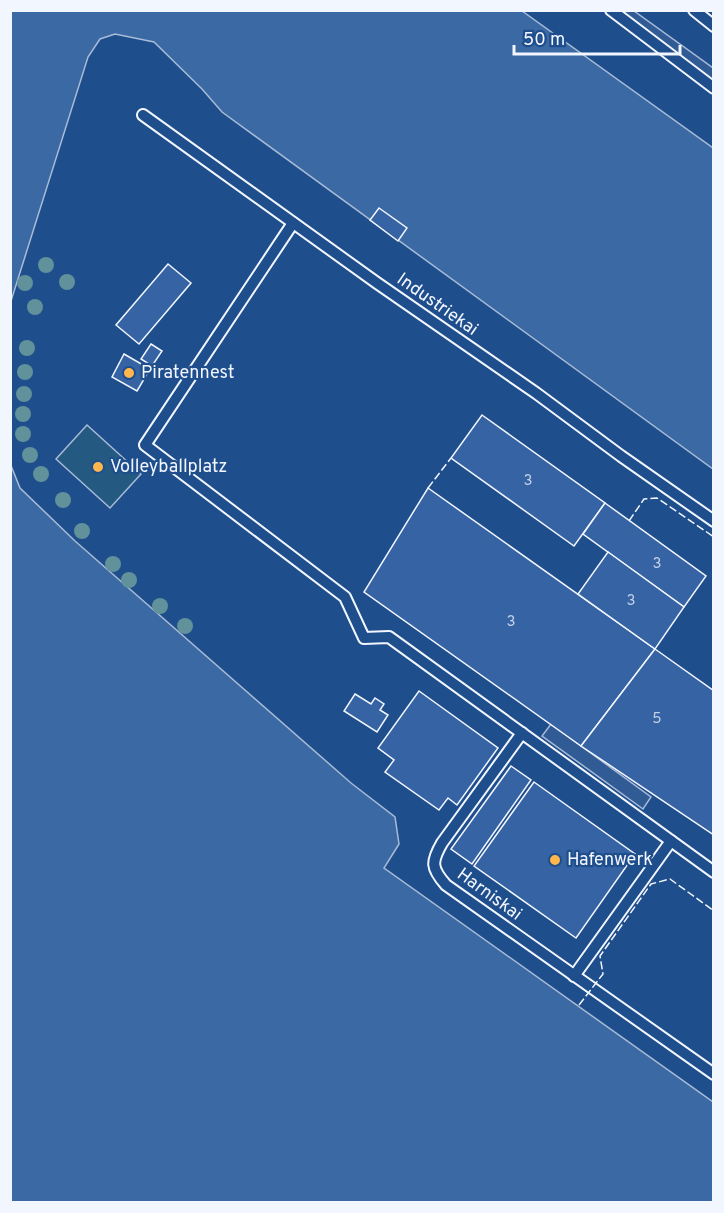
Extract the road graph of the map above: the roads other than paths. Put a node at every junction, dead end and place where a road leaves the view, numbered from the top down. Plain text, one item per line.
1 (611, 10) edge
2 (694, 10) edge
3 (714, 26) edge
4 (714, 88) edge
5 (143, 115) dead end
6 (293, 223) junction
7 (714, 520) edge
8 (522, 734) junction
9 (671, 841) junction
10 (714, 872) edge
11 (574, 976) junction
12 (714, 1074) edge

1 - 4 lane
2 - 3 lane
5 - 6 lane, Industriekai
6 - 7 lane, Industriekai
6 - 8 lane
8 - 9 lane
8 - 11 lane, Harniskai
9 - 10 lane
9 - 11 lane
11 - 12 lane, Harniskai

